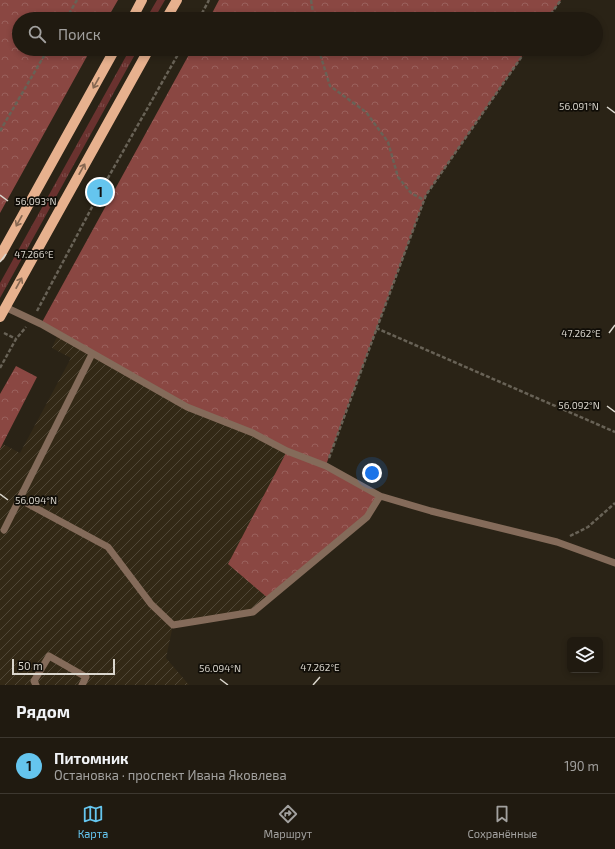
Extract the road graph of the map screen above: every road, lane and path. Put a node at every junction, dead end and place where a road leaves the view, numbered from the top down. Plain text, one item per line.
1 (77, 0) edge
2 (142, 0) edge
3 (177, 0) edge
4 (209, 0) edge
5 (311, 0) edge
6 (560, 0) edge
7 (70, 12) edge
8 (136, 12) edge
9 (170, 12) edge
10 (202, 12) edge
11 (313, 12) edge
12 (552, 12) edge
13 (44, 56) edge
14 (111, 56) edge
15 (145, 56) edge
16 (178, 56) edge
17 (320, 56) edge
18 (522, 56) edge
19 (0, 131) edge
20 (424, 200) junction
21 (0, 256) edge
22 (5, 307) junction
23 (0, 317) edge
24 (32, 320) junction
25 (376, 328) junction
26 (4, 333) dead end
27 (16, 339) junction
28 (92, 354) junction
29 (0, 368) edge
30 (615, 432) edge
31 (326, 466) junction
32 (380, 496) junction
33 (19, 499) junction
34 (615, 503) edge
35 (4, 530) dead end
36 (557, 542) junction
37 (615, 563) edge
38 (36, 685) edge
39 (82, 685) edge

1 - 7 path
2 - 8 main road
3 - 9 main road
4 - 10 path
5 - 11 path
6 - 12 path
13 - 19 path
14 -> 21 main road
22 -> 15 main road
16 - 24 path
17 - 20 path
18 - 20 path
20 - 25 path
22 - 23 main road
22 - 24 lane
24 - 27 path
24 - 28 lane
25 - 30 path
25 - 31 path
26 - 27 path
27 - 29 path
28 - 31 lane
28 - 33 lane
31 - 32 lane
32 - 33 lane
32 - 36 lane
33 - 35 lane
34 - 36 path
36 - 37 lane
38 - 39 lane

